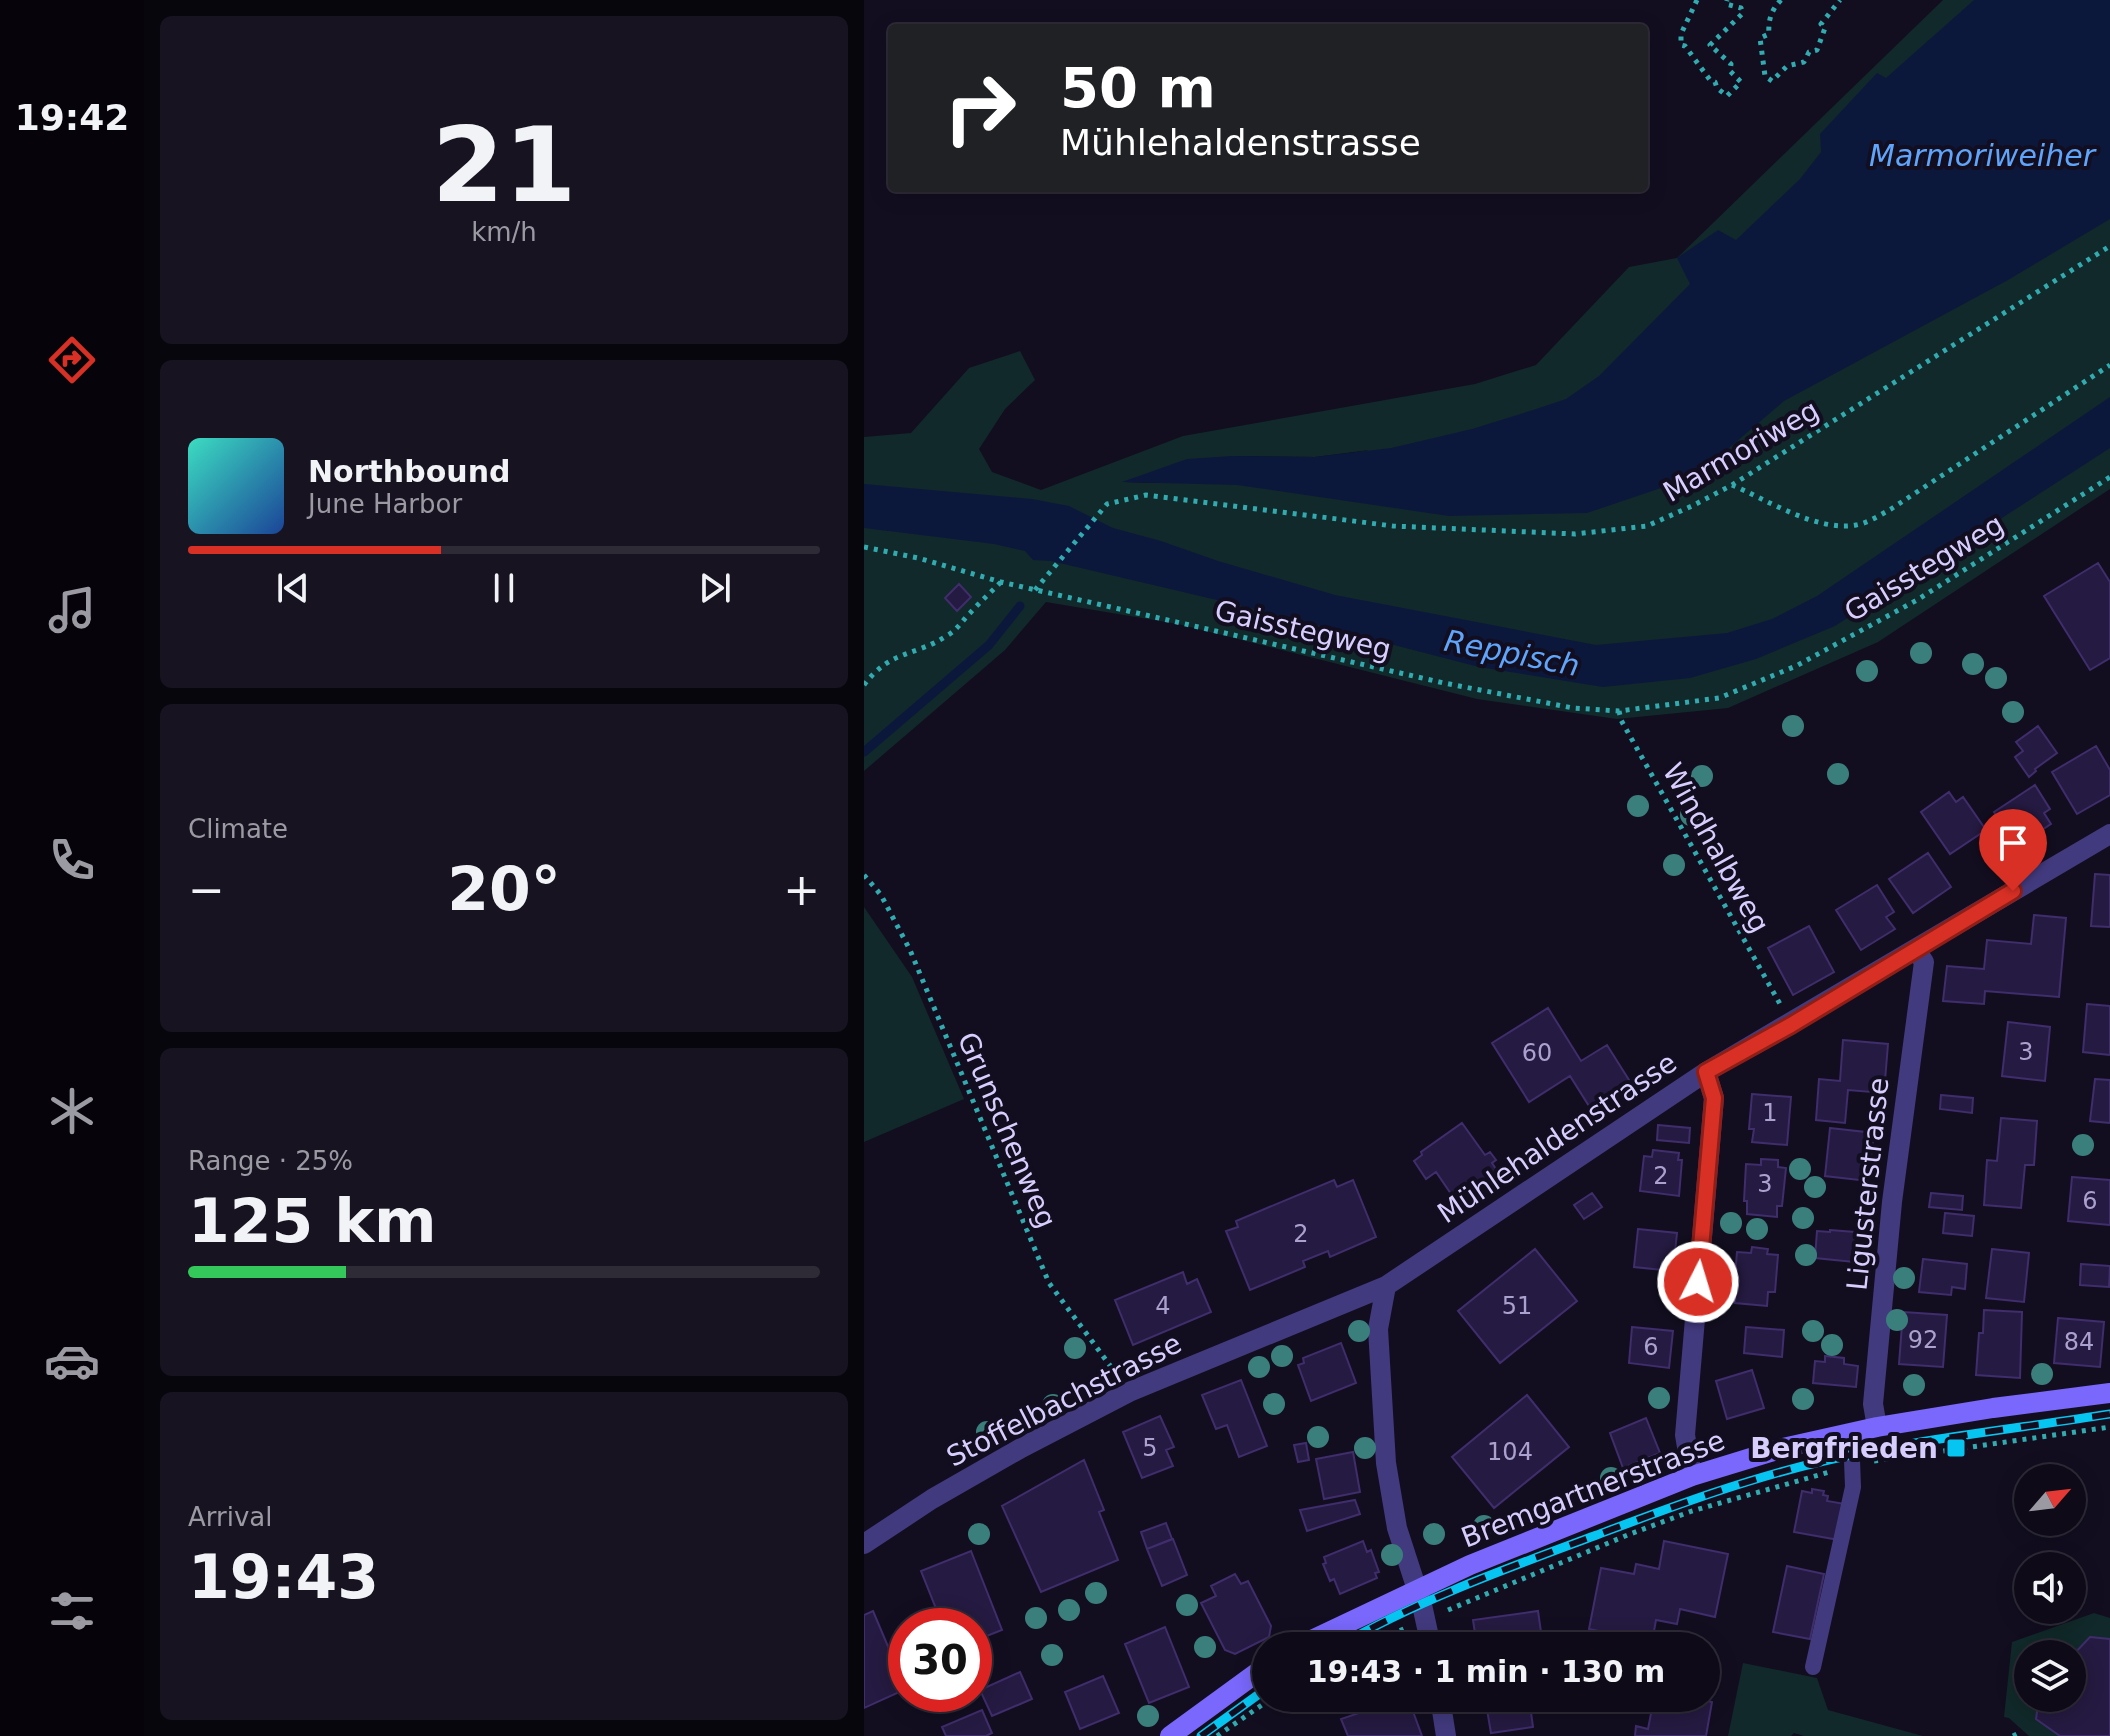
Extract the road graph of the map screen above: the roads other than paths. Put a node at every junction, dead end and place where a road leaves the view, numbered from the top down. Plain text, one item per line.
1 (2110, 834) edge
2 (1916, 950) junction
3 (1706, 1072) junction
4 (1386, 1286) junction
5 (2110, 1393) edge
6 (1877, 1427) junction
7 (1851, 1433) junction
8 (1692, 1476) junction
9 (864, 1544) edge
10 (1417, 1589) junction
11 (1328, 1632) edge
12 (1428, 1632) edge
13 (1813, 1667) dead end
14 (1252, 1676) edge
15 (1442, 1712) edge
16 (1170, 1736) edge
17 (1446, 1736) edge

1 - 2 street, Mühlehaldenstrasse
2 - 3 street, Mühlehaldenstrasse
2 - 6 street, Ligusterstrasse
3 - 4 street, Mühlehaldenstrasse
3 - 8 street
4 - 9 street, Stoffelbachstrasse
4 - 10 street
5 - 6 main road, Bremgartnerstrasse
6 - 7 main road, Bremgartnerstrasse
7 - 8 main road, Bremgartnerstrasse
7 - 13 lane
8 - 10 main road, Bremgartnerstrasse
10 - 11 main road, Bremgartnerstrasse
10 - 12 street
14 - 16 main road
15 - 17 street

